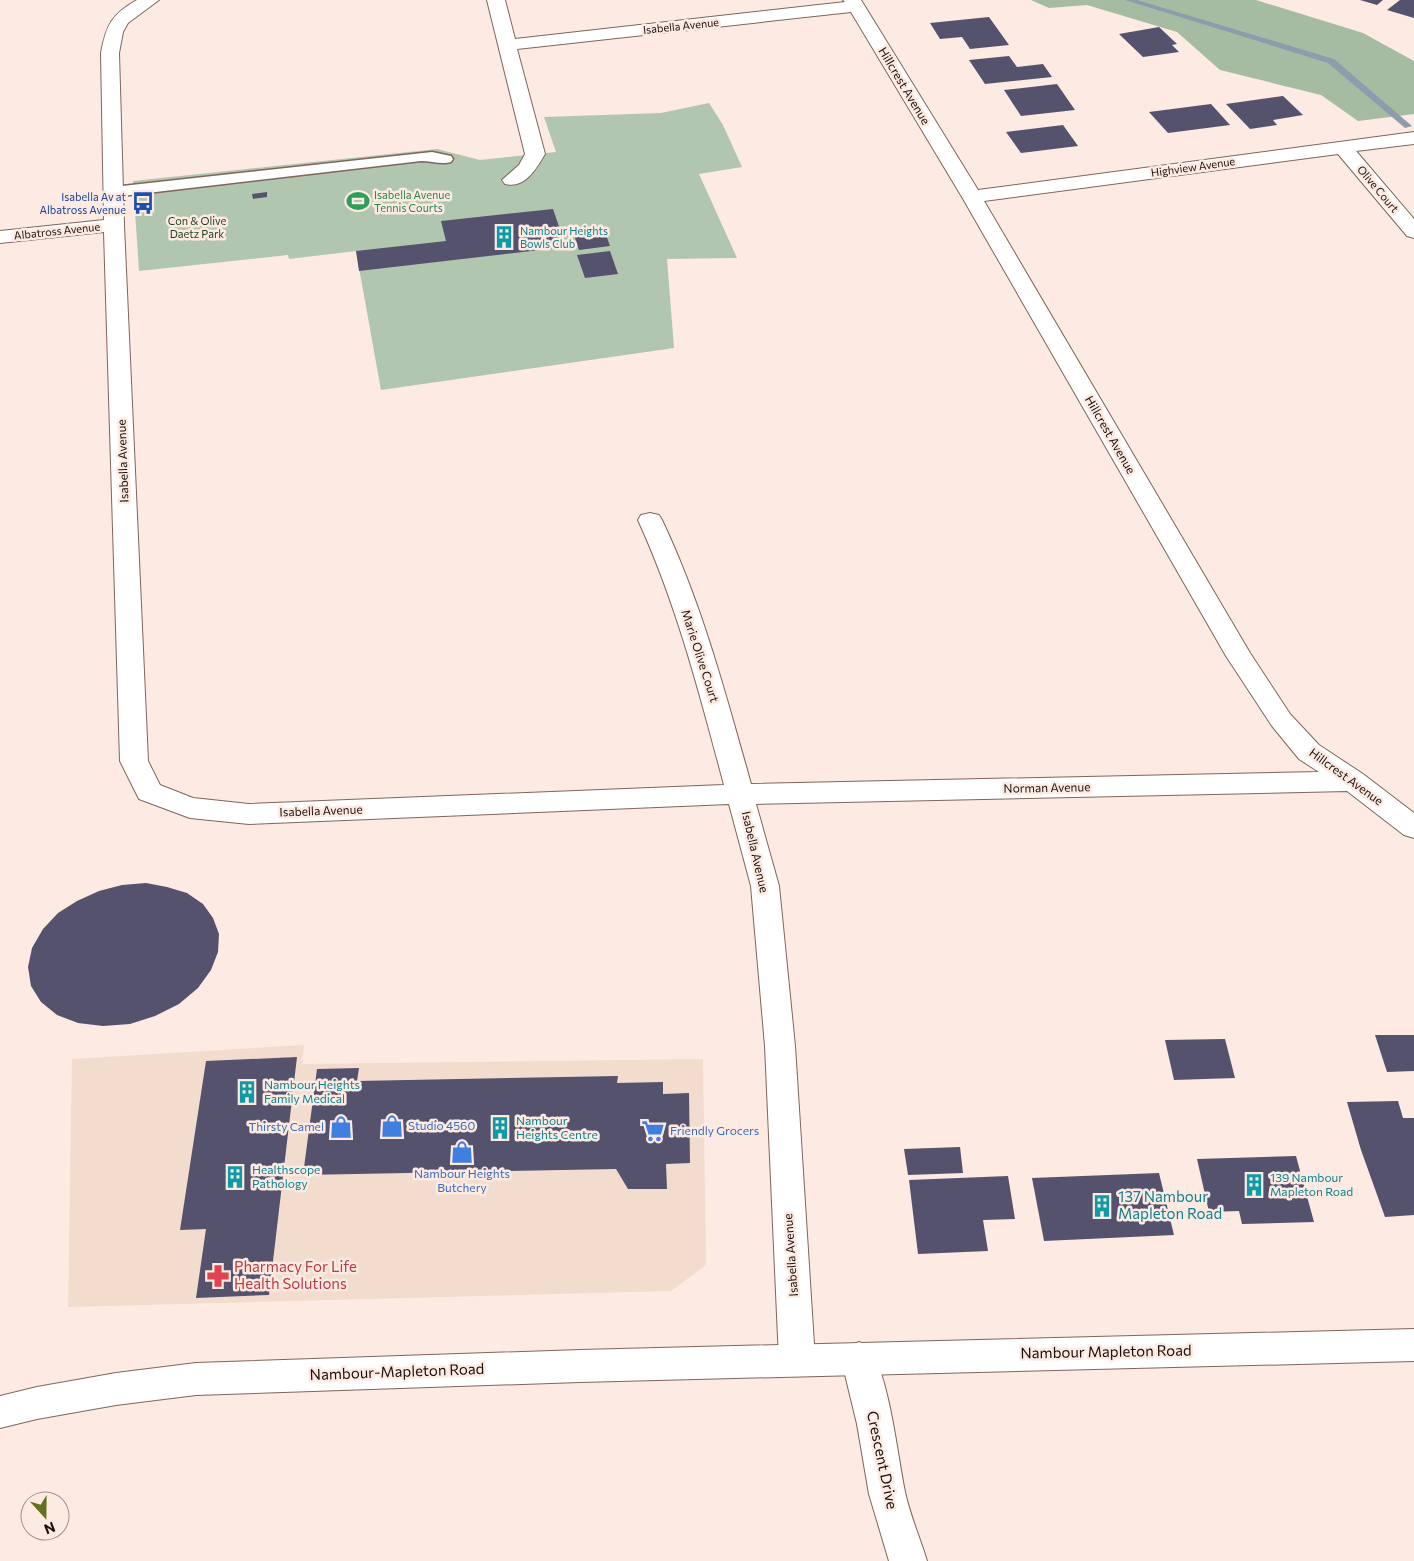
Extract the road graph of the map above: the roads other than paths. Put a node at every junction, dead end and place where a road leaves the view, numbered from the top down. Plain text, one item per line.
1 (150, 0) edge
2 (496, 0) edge
3 (854, 3) edge
4 (507, 45) junction
5 (1414, 138) edge
6 (1342, 146) junction
7 (446, 159) dead end
8 (512, 180) dead end
9 (113, 192) junction
10 (972, 198) junction
11 (114, 225) junction
12 (1414, 232) edge
13 (0, 237) edge
14 (650, 520) dead end
15 (1353, 781) junction
16 (742, 794) junction
17 (1410, 820) edge
18 (1414, 1345) edge
19 (859, 1358) junction
20 (798, 1360) junction
21 (0, 1412) edge
22 (908, 1561) edge

1 - 9 street, Isabella Avenue
2 - 4 street
3 - 4 street, Isabella Avenue
3 - 10 street, Hillcrest Avenue
4 - 8 street
5 - 6 street, Highview Avenue
6 - 10 street, Highview Avenue
6 - 12 street, Olive Court
7 - 9 lane
9 - 11 street, Isabella Avenue
10 - 15 street, Hillcrest Avenue
11 - 13 street, Albatross Avenue
11 - 16 street, Isabella Avenue
14 - 16 street, Marie Olive Court
15 - 16 street, Norman Avenue
15 - 17 street, Hillcrest Avenue
16 - 20 street, Isabella Avenue
18 - 19 street, Nambour Mapleton Road
19 - 20 street, Nambour Mapleton Road
19 - 22 street, Crescent Drive
20 - 21 street, Nambour-Mapleton Road

